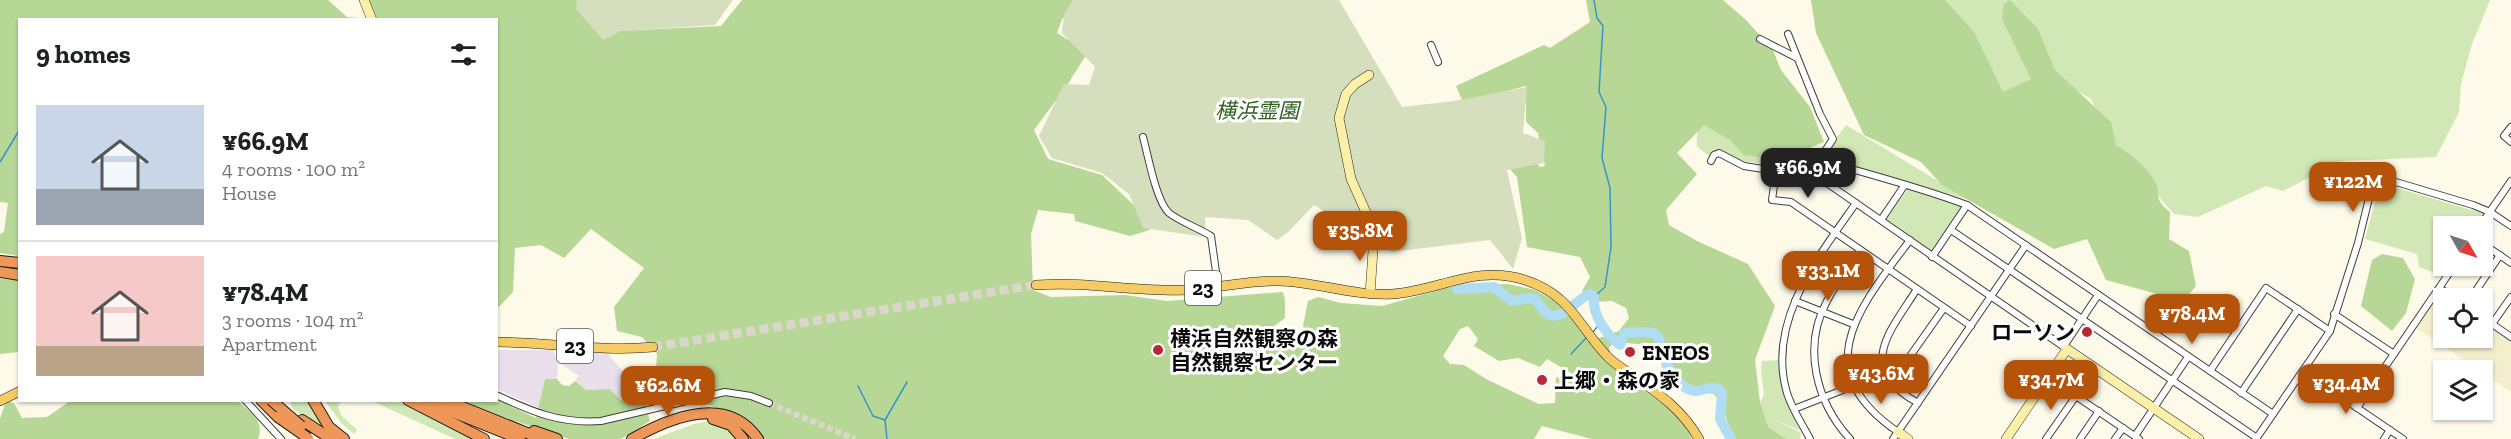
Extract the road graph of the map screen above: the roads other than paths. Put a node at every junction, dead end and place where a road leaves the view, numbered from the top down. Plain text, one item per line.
1 (364, 0) edge
2 (371, 18) edge
3 (1788, 33) dead end
4 (1760, 39) dead end
5 (1431, 45) dead end
6 (1798, 58) junction
7 (1438, 62) dead end
8 (1369, 75) dead end
9 (2511, 127) edge
10 (1143, 137) dead end
11 (2511, 142) edge
12 (1819, 160) junction
13 (1711, 162) dead end
14 (1776, 171) junction
15 (1811, 172) junction
16 (2511, 181) edge
17 (1904, 186) junction
18 (1856, 203) junction
19 (1967, 206) junction
20 (2490, 212) junction
21 (2487, 216) edge
22 (1881, 220) junction
23 (2511, 226) edge
24 (1951, 230) junction
25 (1835, 232) junction
26 (1910, 240) junction
27 (2026, 245) junction
28 (1860, 250) junction
29 (2493, 250) edge
30 (2500, 255) junction
31 (1932, 257) junction
32 (2511, 262) edge
33 (1888, 269) junction
34 (2009, 269) junction
35 (3, 273) edge
36 (18, 275) edge
37 (2447, 276) edge
38 (1035, 285) tunnel mouth
39 (1218, 286) junction
40 (2439, 288) edge
41 (2478, 288) edge
42 (1917, 289) junction
43 (1370, 294) junction
44 (2098, 295) junction
45 (1990, 297) junction
46 (2433, 297) edge
47 (2511, 297) edge
48 (1795, 301) junction
49 (1944, 308) junction
50 (2298, 309) junction
51 (1821, 312) junction
52 (2334, 314) junction
53 (2082, 320) junction
54 (1853, 324) junction
55 (2493, 324) joint
56 (1971, 326) junction
57 (2330, 331) junction
58 (2511, 337) edge
59 (498, 342) edge
60 (653, 347) tunnel mouth
61 (2066, 347) junction
62 (2394, 354) junction
63 (2188, 357) junction
64 (1882, 363) junction
65 (1849, 370) junction
66 (2210, 371) junction
67 (2302, 371) junction
68 (2048, 377) junction
69 (2172, 381) junction
70 (1891, 383) junction
71 (1853, 386) junction
72 (18, 392) edge
73 (2241, 393) junction
74 (498, 396) edge
75 (2076, 396) junction
76 (1822, 398) junction
77 (0, 401) edge
78 (246, 402) edge
79 (263, 402) edge
80 (275, 402) edge
81 (282, 402) edge
82 (283, 402) edge
83 (314, 402) edge
84 (412, 402) edge
85 (428, 402) edge
86 (450, 402) edge
87 (769, 403) tunnel mouth
88 (1918, 403) junction
89 (2154, 408) junction
90 (2357, 408) junction
91 (1794, 409) junction
92 (2099, 411) junction
93 (483, 414) junction
94 (2273, 414) junction
95 (302, 423) junction
96 (2122, 428) junction
97 (2390, 430) junction
98 (1896, 436) edge
99 (2137, 438) edge
100 (281, 439) edge
101 (298, 439) edge
102 (309, 439) edge
103 (319, 439) edge
104 (331, 439) edge
105 (344, 439) edge
106 (483, 439) edge
107 (520, 439) edge
108 (542, 439) edge
109 (557, 439) edge
110 (632, 439) edge
111 (644, 439) edge
112 (743, 439) edge
113 (758, 439) edge
114 (1699, 439) edge
115 (1810, 439) edge
116 (1850, 439) edge
117 (1908, 439) edge
118 (2006, 439) edge
119 (2046, 439) edge
120 (2080, 439) edge
121 (2115, 439) edge
122 (2199, 439) edge
123 (2257, 439) edge
124 (2384, 439) edge
125 (2403, 439) edge

1 - 2 street
3 - 6 street
4 - 6 street
5 - 7 street
6 - 12 street
8 - 43 street
9 - 11 street
10 - 39 street
12 - 15 street
12 - 17 street
13 - 14 street
14 - 15 street
14 - 25 street
15 - 18 street
16 - 20 street
17 - 19 street
17 - 22 street
18 - 22 street
18 - 25 street
19 - 24 street
19 - 27 street
20 - 21 street
20 - 23 street
20 - 52 street
22 - 26 street
24 - 31 street
24 - 34 street
25 - 28 street
25 - 48 street
26 - 31 street
26 - 33 street
27 - 34 street
27 - 44 street
28 - 33 street
28 - 51 street
29 - 30 street
30 - 32 street
30 - 41 street
31 - 45 street
33 - 42 street
33 - 54 street
34 - 45 street
34 - 53 street
35 - 36 highway
37 - 40 street
38 - 39 main road, 23
39 - 43 main road, 23
42 - 49 street
42 - 64 street
43 - 114 main road, 23
44 - 53 street
44 - 63 street
45 - 56 street
45 - 61 street
46 - 62 street
47 - 55 street
48 - 51 street
48 - 91 street
49 - 56 street
49 - 70 street
50 - 57 street
50 - 66 street
50 - 73 street
51 - 54 street
51 - 76 street
52 - 57 street
52 - 62 street
53 - 61 street
53 - 69 street
54 - 65 street
55 - 58 street
56 - 88 street
57 - 67 street
59 - 60 main road, 23
61 - 68 street
61 - 89 street
62 - 90 street
63 - 66 street
63 - 69 street
64 - 65 street
64 - 70 street
65 - 71 street
66 - 73 street
67 - 90 street
67 - 94 street
68 - 75 street
68 - 118 street
69 - 89 street
69 - 123 street
70 - 88 street
71 - 76 street
71 - 98 street
72 - 77 main road
73 - 94 street
74 - 87 street
75 - 92 street
75 - 119 street
76 - 91 street
76 - 116 street
78 - 100 street
79 - 102 highway, bridge
80 - 95 highway, bridge
81 - 101 street
82 - 95 highway
83 - 105 highway
84 - 106 highway
85 - 107 highway
86 - 93 highway
88 - 98 street
89 - 99 street
89 - 122 street
90 - 97 street
91 - 115 street
92 - 96 street
92 - 120 street
93 - 108 highway
93 - 109 highway
94 - 123 street
95 - 103 highway
95 - 104 highway
96 - 99 street
96 - 121 street
97 - 124 street
97 - 125 street
98 - 117 street
110 - 113 highway
111 - 112 highway

